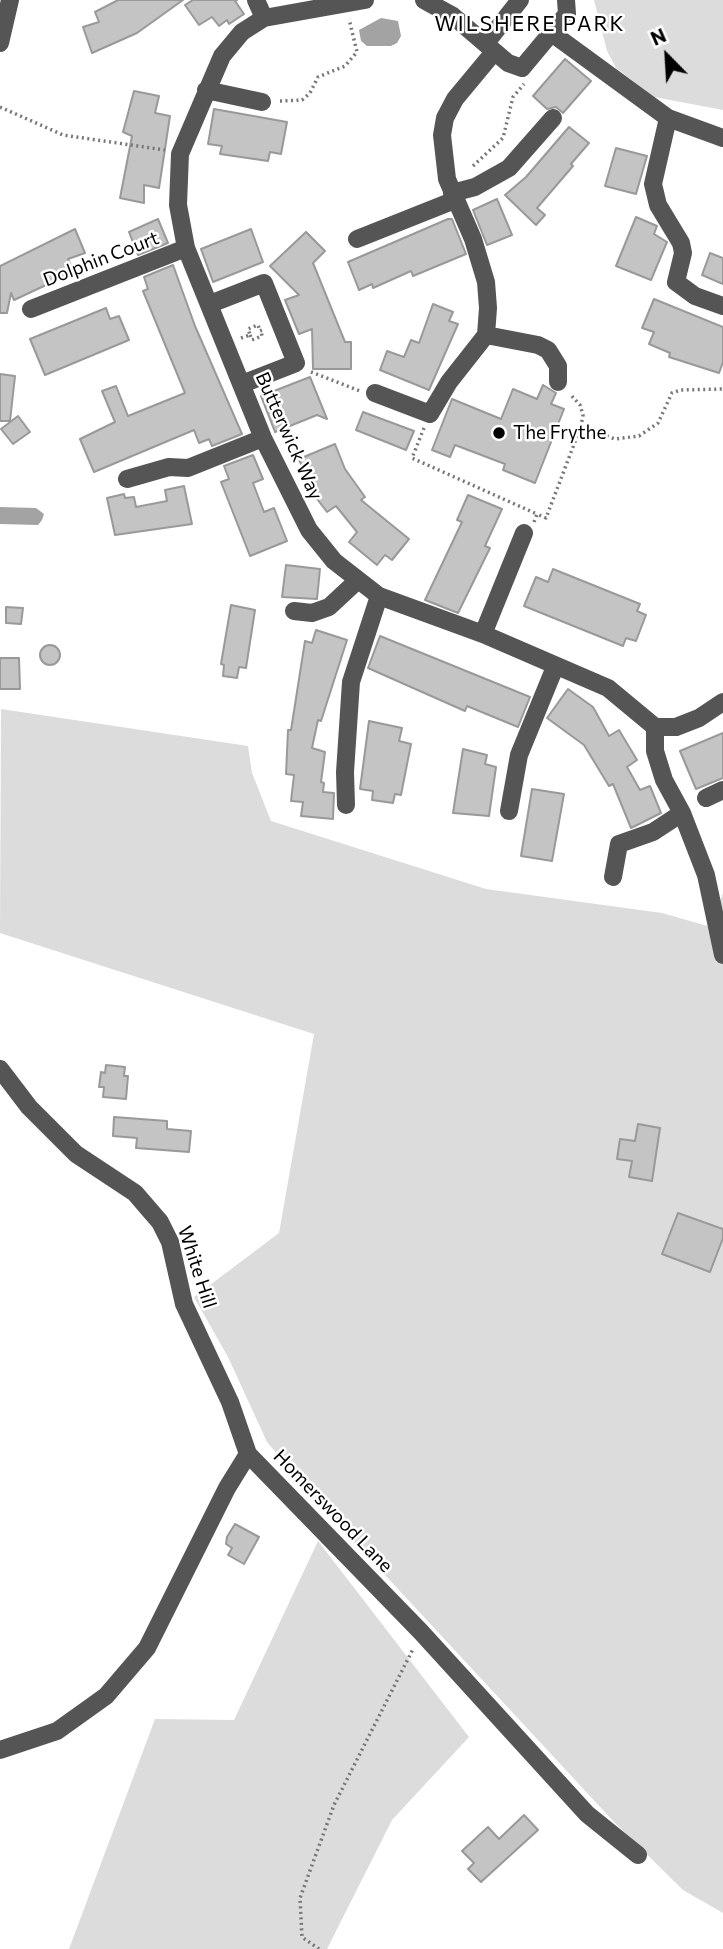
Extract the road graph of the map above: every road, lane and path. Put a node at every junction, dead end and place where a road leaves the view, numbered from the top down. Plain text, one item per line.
1 (10, 0) edge
2 (256, 0) edge
3 (365, 0) edge
4 (425, 0) edge
5 (520, 0) edge
6 (566, 0) edge
7 (346, 3) junction
8 (264, 18) junction
9 (553, 34) junction
10 (0, 43) edge
11 (490, 47) junction
12 (522, 68) junction
13 (206, 90) junction
14 (262, 102) joint
15 (0, 107) edge
16 (553, 118) dead end
17 (668, 118) junction
18 (723, 138) edge
19 (180, 154) junction
20 (451, 191) junction
21 (357, 239) dead end
22 (186, 248) junction
23 (210, 304) junction
24 (723, 306) edge
25 (31, 309) dead end
26 (280, 323) junction
27 (486, 335) junction
28 (226, 345) junction
29 (296, 363) junction
30 (558, 382) joint
31 (242, 384) junction
32 (723, 389) edge
33 (375, 393) joint
34 (430, 414) junction
35 (581, 426) junction
36 (263, 438) junction
37 (127, 479) dead end
38 (537, 514) junction
39 (524, 533) joint
40 (356, 581) junction
41 (379, 596) junction
42 (294, 611) dead end
43 (483, 634) junction
44 (555, 667) junction
45 (723, 702) edge
46 (655, 727) junction
47 (723, 790) edge
48 (706, 798) dead end
49 (346, 805) dead end
50 (509, 811) dead end
51 (682, 813) junction
52 (613, 877) dead end
53 (723, 954) edge
54 (0, 1069) edge
55 (248, 1454) junction
56 (421, 1632) junction
57 (0, 1750) edge
58 (638, 1855) dead end
59 (319, 1949) edge

1 - 10 street
2 - 8 street
3 - 7 street, Butterwick Way
4 - 11 street
5 - 11 street
6 - 9 street
7 - 8 street, Butterwick Way
7 - 14 path
8 - 13 street, Butterwick Way
9 - 12 street
9 - 17 street
11 - 12 street
11 - 20 street
12 - 20 path
13 - 14 street
13 - 19 street, Butterwick Way
15 - 19 path
16 - 20 street
17 - 18 street
17 - 24 street
19 - 22 street, Butterwick Way
20 - 21 street
20 - 27 street
22 - 23 street, Butterwick Way
22 - 25 street, Dolphin Court
23 - 26 street
23 - 28 street, Butterwick Way
26 - 28 path
26 - 29 street
27 - 30 street
27 - 34 street
28 - 31 street, Butterwick Way
29 - 31 street
29 - 33 path
30 - 35 path
31 - 36 street, Butterwick Way
32 - 35 path
33 - 34 street
34 - 38 path
35 - 38 path
36 - 37 street
36 - 40 street, Butterwick Way
38 - 39 path
39 - 43 street
40 - 41 street, Butterwick Way
40 - 42 street
41 - 43 street, Butterwick Way
41 - 49 street
43 - 44 street, Butterwick Way
44 - 46 street, Butterwick Way
44 - 50 street
45 - 46 street
46 - 51 street
47 - 48 street
51 - 52 street
51 - 53 street
54 - 55 street, White Hill
55 - 56 street, Homerswood Lane
55 - 57 street, Homerswood Lane
56 - 58 street, Homerswood Lane
56 - 59 path

